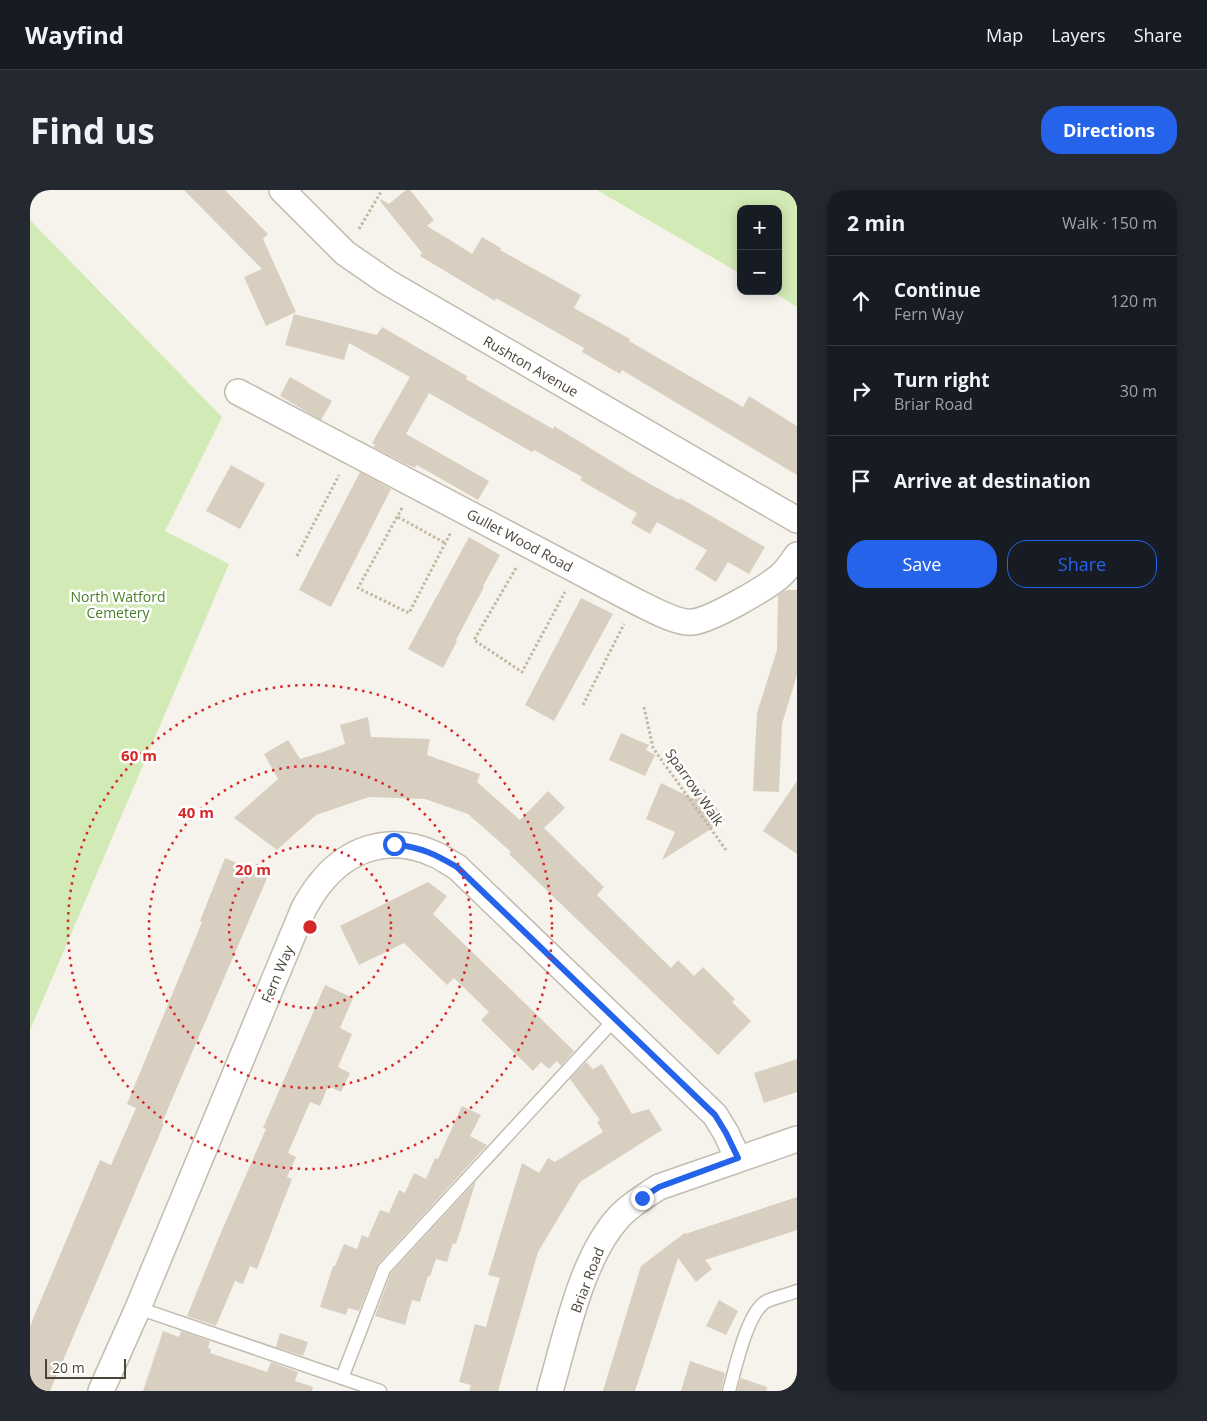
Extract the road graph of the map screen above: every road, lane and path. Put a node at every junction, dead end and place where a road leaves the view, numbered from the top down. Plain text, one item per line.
1 (282, 190) edge
2 (382, 190) edge
3 (345, 253) junction
4 (238, 392) dead end
5 (352, 452) junction
6 (414, 485) junction
7 (462, 509) junction
8 (398, 517) junction
9 (797, 520) edge
10 (445, 543) junction
11 (530, 545) junction
12 (797, 555) edge
13 (296, 556) dead end
14 (577, 570) junction
15 (635, 602) junction
16 (583, 705) dead end
17 (644, 707) dead end
18 (726, 850) dead end
19 (615, 1019) junction
20 (797, 1139) edge
21 (738, 1158) junction
22 (797, 1291) edge
23 (138, 1308) junction
24 (342, 1378) junction
25 (102, 1391) edge
26 (380, 1391) edge
27 (550, 1391) edge
28 (728, 1391) edge

1 - 3 street, Rushton Avenue
2 - 3 path
3 - 9 street, Rushton Avenue
4 - 5 street, Gullet Wood Road
5 - 6 street, Gullet Wood Road
5 - 13 path
6 - 7 street, Gullet Wood Road
6 - 8 path
7 - 10 path
7 - 11 street, Gullet Wood Road
8 - 10 path
8 - 10 path
11 - 14 street, Gullet Wood Road
11 - 14 path
12 - 15 street, Gullet Wood Road
14 - 15 street, Gullet Wood Road
15 - 16 path
17 - 18 path, Sparrow Walk
19 - 21 street, Fern Way
19 - 23 street, Fern Way
19 - 24 lane
20 - 21 street, Briar Road
21 - 27 street, Briar Road
22 - 28 lane
23 - 24 lane
23 - 25 street, Fern Way
24 - 26 lane

